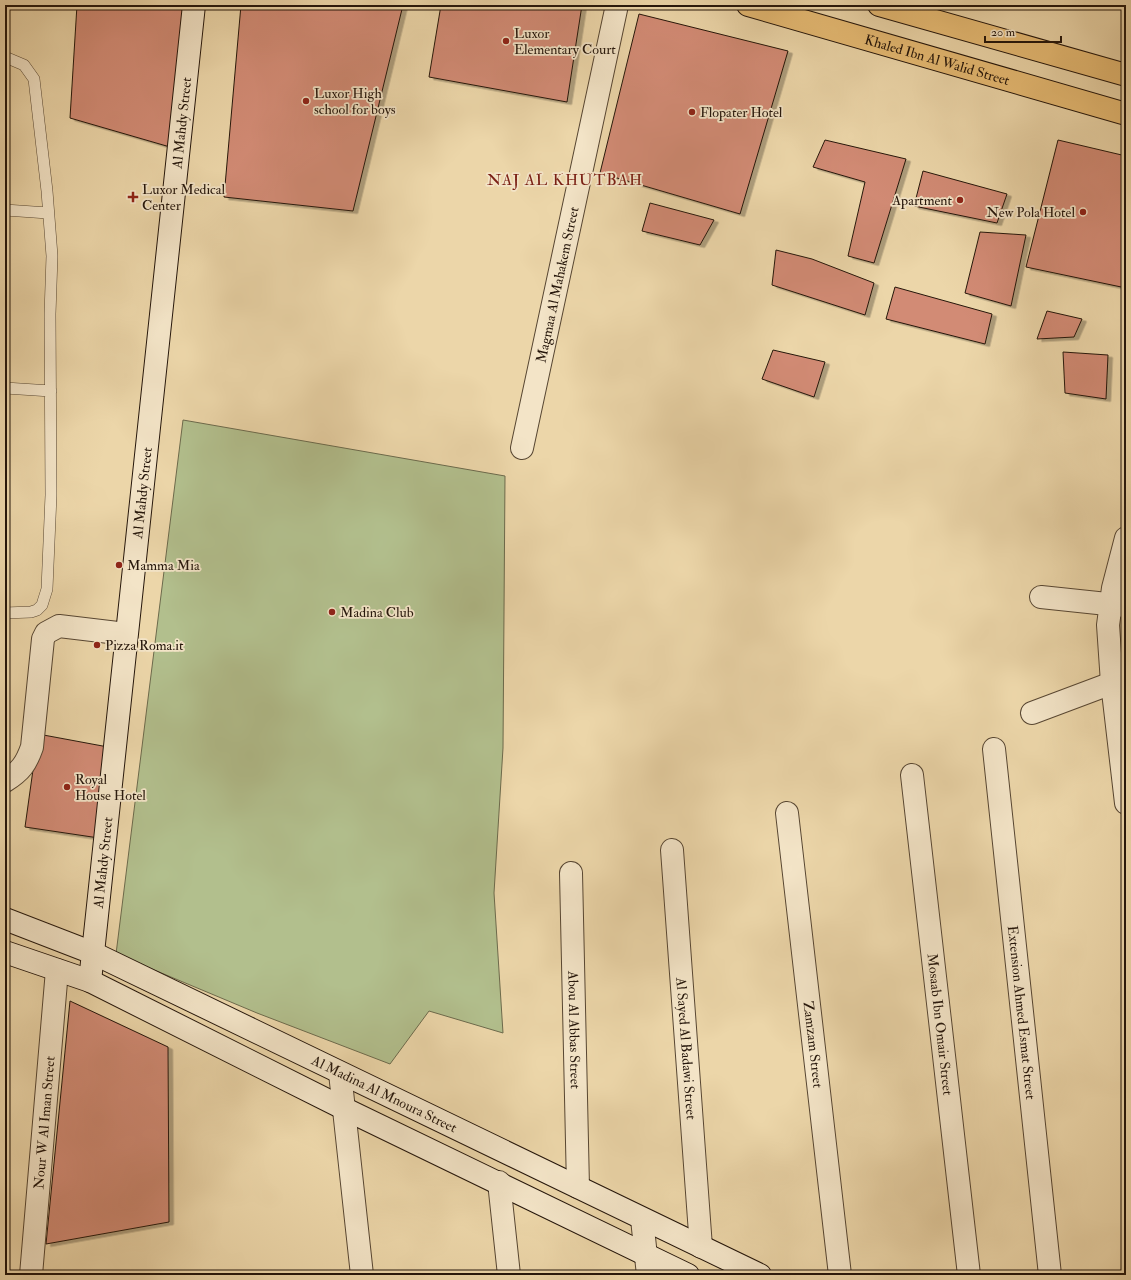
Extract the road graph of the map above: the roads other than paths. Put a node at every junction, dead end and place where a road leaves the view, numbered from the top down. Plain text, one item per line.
1 (194, 5) edge
2 (617, 5) edge
3 (748, 5) edge
4 (879, 5) edge
5 (5, 57) edge
6 (1126, 75) edge
7 (1126, 114) edge
8 (5, 210) edge
9 (48, 213) junction
10 (5, 388) edge
11 (51, 391) junction
12 (522, 448) dead end
13 (1126, 538) edge
14 (1041, 597) dead end
15 (1118, 605) edge
16 (5, 613) edge
17 (126, 634) junction
18 (1112, 684) junction
19 (1032, 713) dead end
20 (994, 750) dead end
21 (912, 775) dead end
22 (5, 781) edge
23 (1126, 803) edge
24 (787, 813) dead end
25 (672, 850) dead end
26 (571, 874) dead end
27 (5, 919) edge
28 (5, 952) edge
29 (93, 953) junction
30 (57, 970) junction
31 (90, 981) junction
32 (340, 1073) junction
33 (343, 1108) junction
34 (499, 1182) junction
35 (578, 1187) junction
36 (642, 1219) junction
37 (701, 1247) junction
38 (647, 1265) edge
39 (31, 1275) edge
40 (362, 1275) edge
41 (509, 1275) edge
42 (688, 1275) edge
43 (760, 1275) edge
44 (840, 1275) edge
45 (969, 1275) edge
46 (1050, 1275) edge

1 - 17 street, Al Mahdy Street
2 - 12 street, Magmaa Al Mahakem Street
3 - 7 main road, Khaled Ibn Al Walid Street
4 - 6 main road
5 - 9 lane
8 - 9 lane
9 - 11 lane
10 - 11 lane
11 - 16 lane
13 - 15 street
14 - 15 street
15 - 18 street
17 - 22 street
17 - 29 street, Al Mahdy Street
18 - 19 street
18 - 23 street
20 - 46 street, Extension Ahmed Esmat Street
21 - 45 street, Mosaab Ibn Omair Street
24 - 44 street, Zamzam Street
25 - 37 street, Al Sayed Al Badawi Street
26 - 35 street, Abou Al Abbas Street
27 - 29 street, Al Madina Al Mnoura Street
28 - 30 street, Al Madina Al Mnoura Street
29 - 31 street, Al Mahdy Street
29 - 32 street, Al Madina Al Mnoura Street
30 - 31 street, Al Madina Al Mnoura Street
30 - 39 street, Nour W Al Iman Street
31 - 33 street, Al Madina Al Mnoura Street
32 - 33 street
32 - 35 street, Al Madina Al Mnoura Street
33 - 34 street, Al Madina Al Mnoura Street
33 - 40 street
34 - 38 street, Al Madina Al Mnoura Street
34 - 41 street
35 - 36 street, Al Madina Al Mnoura Street
36 - 37 street, Al Madina Al Mnoura Street
36 - 38 street
37 - 43 street, Al Madina Al Mnoura Street
38 - 42 street, Al Madina Al Mnoura Street

